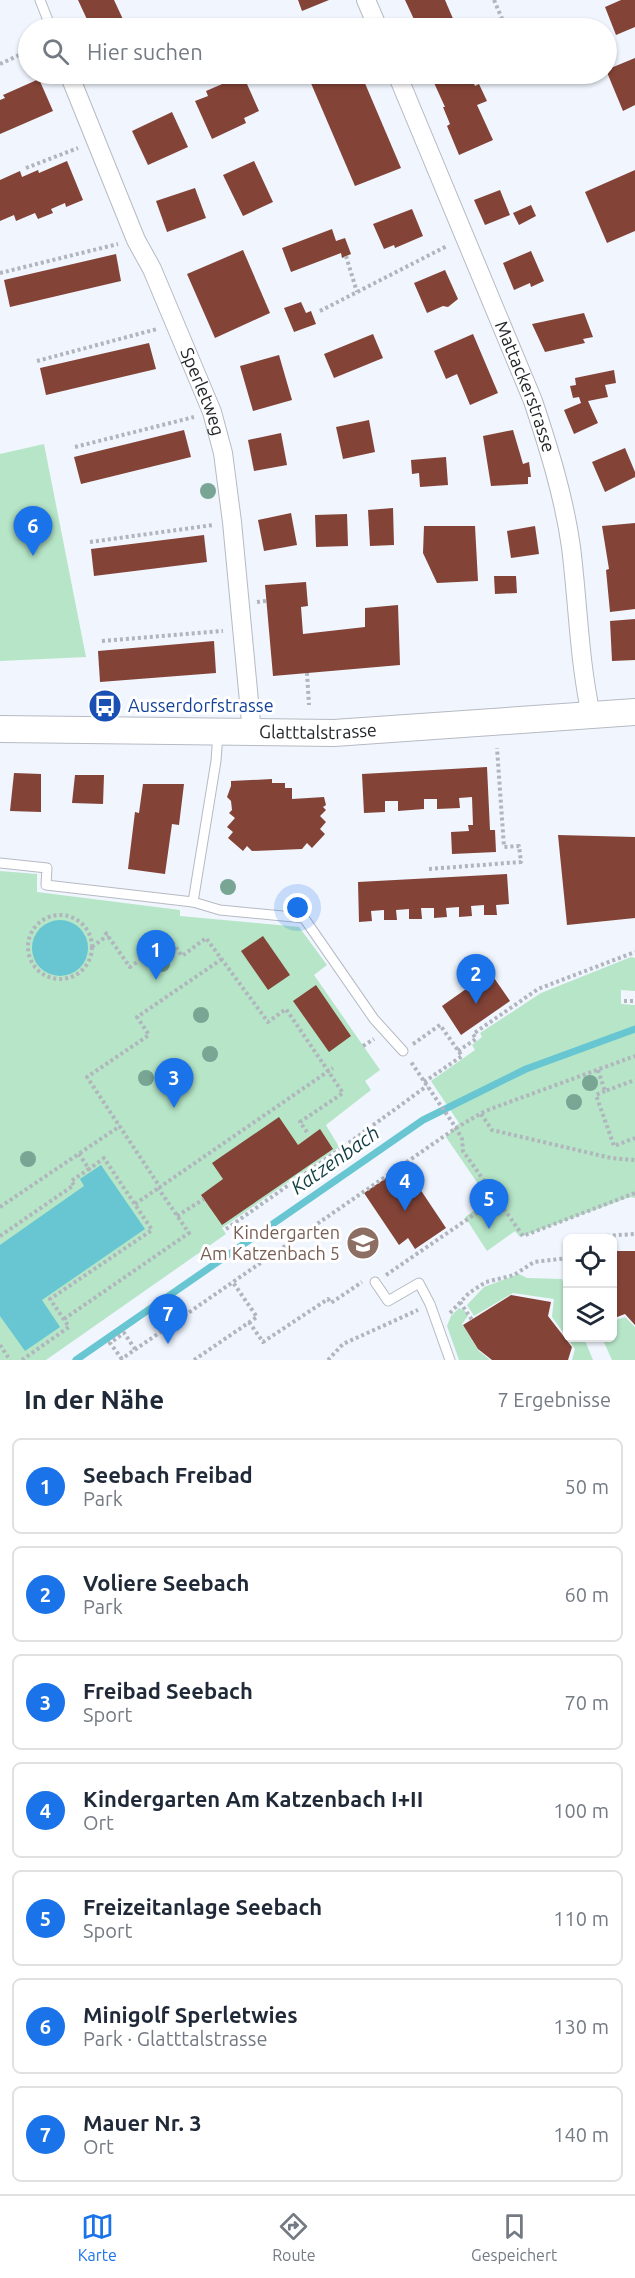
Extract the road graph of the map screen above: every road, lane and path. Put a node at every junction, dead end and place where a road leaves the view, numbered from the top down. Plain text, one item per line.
1 (40, 0) edge
2 (366, 0) edge
3 (494, 0) edge
4 (47, 18) edge
5 (374, 18) edge
6 (502, 18) edge
7 (18, 56) edge
8 (0, 64) edge
9 (73, 84) edge
10 (401, 84) edge
11 (95, 141) junction
12 (26, 168) dead end
13 (464, 238) junction
14 (136, 240) junction
15 (346, 256) dead end
16 (0, 273) edge
17 (357, 292) junction
18 (320, 311) dead end
19 (175, 324) junction
20 (38, 361) dead end
21 (212, 412) junction
22 (75, 447) dead end
23 (232, 522) junction
24 (90, 542) dead end
25 (242, 629) junction
26 (102, 641) dead end
27 (307, 673) dead end
28 (309, 705) dead end
29 (635, 712) edge
30 (591, 715) junction
31 (0, 729) edge
32 (218, 733) junction
33 (252, 733) junction
34 (497, 748) dead end
35 (0, 863) edge
36 (429, 868) dead end
37 (193, 902) junction
38 (92, 946) junction
39 (635, 952) edge
40 (222, 959) junction
41 (624, 1000) dead end
42 (635, 1001) edge
43 (403, 1051) junction
44 (458, 1051) junction
45 (635, 1056) edge
46 (331, 1070) junction
47 (598, 1070) junction
48 (635, 1080) edge
49 (426, 1084) junction
50 (605, 1091) junction
51 (481, 1114) junction
52 (120, 1126) junction
53 (455, 1126) junction
54 (307, 1132) dead end
55 (635, 1138) edge
56 (79, 1154) junction
57 (635, 1160) edge
58 (89, 1169) junction
59 (159, 1188) junction
60 (635, 1193) edge
61 (204, 1199) dead end
62 (497, 1199) junction
63 (135, 1204) junction
64 (0, 1207) edge
65 (177, 1216) junction
66 (226, 1228) dead end
67 (635, 1234) edge
68 (0, 1236) edge
69 (617, 1236) edge
70 (563, 1258) edge
71 (232, 1281) junction
72 (375, 1282) junction
73 (460, 1302) junction
74 (430, 1304) junction
75 (64, 1319) junction
76 (444, 1319) dead end
77 (472, 1320) dead end
78 (249, 1322) junction
79 (0, 1345) edge
80 (135, 1349) junction
81 (121, 1359) edge
82 (10, 1360) edge
83 (22, 1360) edge
84 (194, 1360) edge
85 (328, 1360) edge
86 (450, 1360) edge

1 - 4 lane
2 - 5 street
3 - 6 path
7 - 8 path
9 - 11 street, Sperletweg
10 - 13 street, Mattackerstrasse
11 - 12 path
11 - 14 street, Sperletweg
13 - 17 path
13 - 30 street, Mattackerstrasse
14 - 16 path
14 - 19 street, Sperletweg
15 - 17 path
17 - 18 path
19 - 20 path
19 - 21 street, Sperletweg
21 - 22 path
21 - 23 street, Sperletweg
23 - 24 path
23 - 25 street, Sperletweg
25 - 26 path
25 - 33 street, Sperletweg
27 - 28 path
29 - 30 main road, Glatttalstrasse
30 - 33 main road, Glatttalstrasse
31 - 32 main road, Glatttalstrasse
32 - 33 main road, Glatttalstrasse
32 - 37 lane
34 - 36 path
35 - 37 lane
37 - 43 lane
38 - 38 path
38 - 40 path
39 - 44 path
40 - 46 path
40 - 52 path
41 - 42 path
43 - 44 path
43 - 49 path
44 - 49 path
45 - 47 path
46 - 54 path
46 - 59 path
47 - 50 path
47 - 51 path
48 - 50 path
49 - 53 path
49 - 66 path
50 - 55 path
51 - 53 path
51 - 57 path
52 - 56 path
52 - 59 path
53 - 62 path
53 - 71 path
56 - 58 path
56 - 64 path
58 - 63 path
58 - 68 path
59 - 63 path
59 - 65 path
60 - 62 path
61 - 65 path
62 - 72 path
63 - 75 path
65 - 75 path
67 - 69 path
70 - 73 path
71 - 78 path
71 - 80 path
72 - 74 lane
72 - 78 path
73 - 76 path
73 - 77 path
74 - 85 path
74 - 86 lane
75 - 83 path
78 - 84 path
79 - 82 path
80 - 81 path
80 - 81 path

